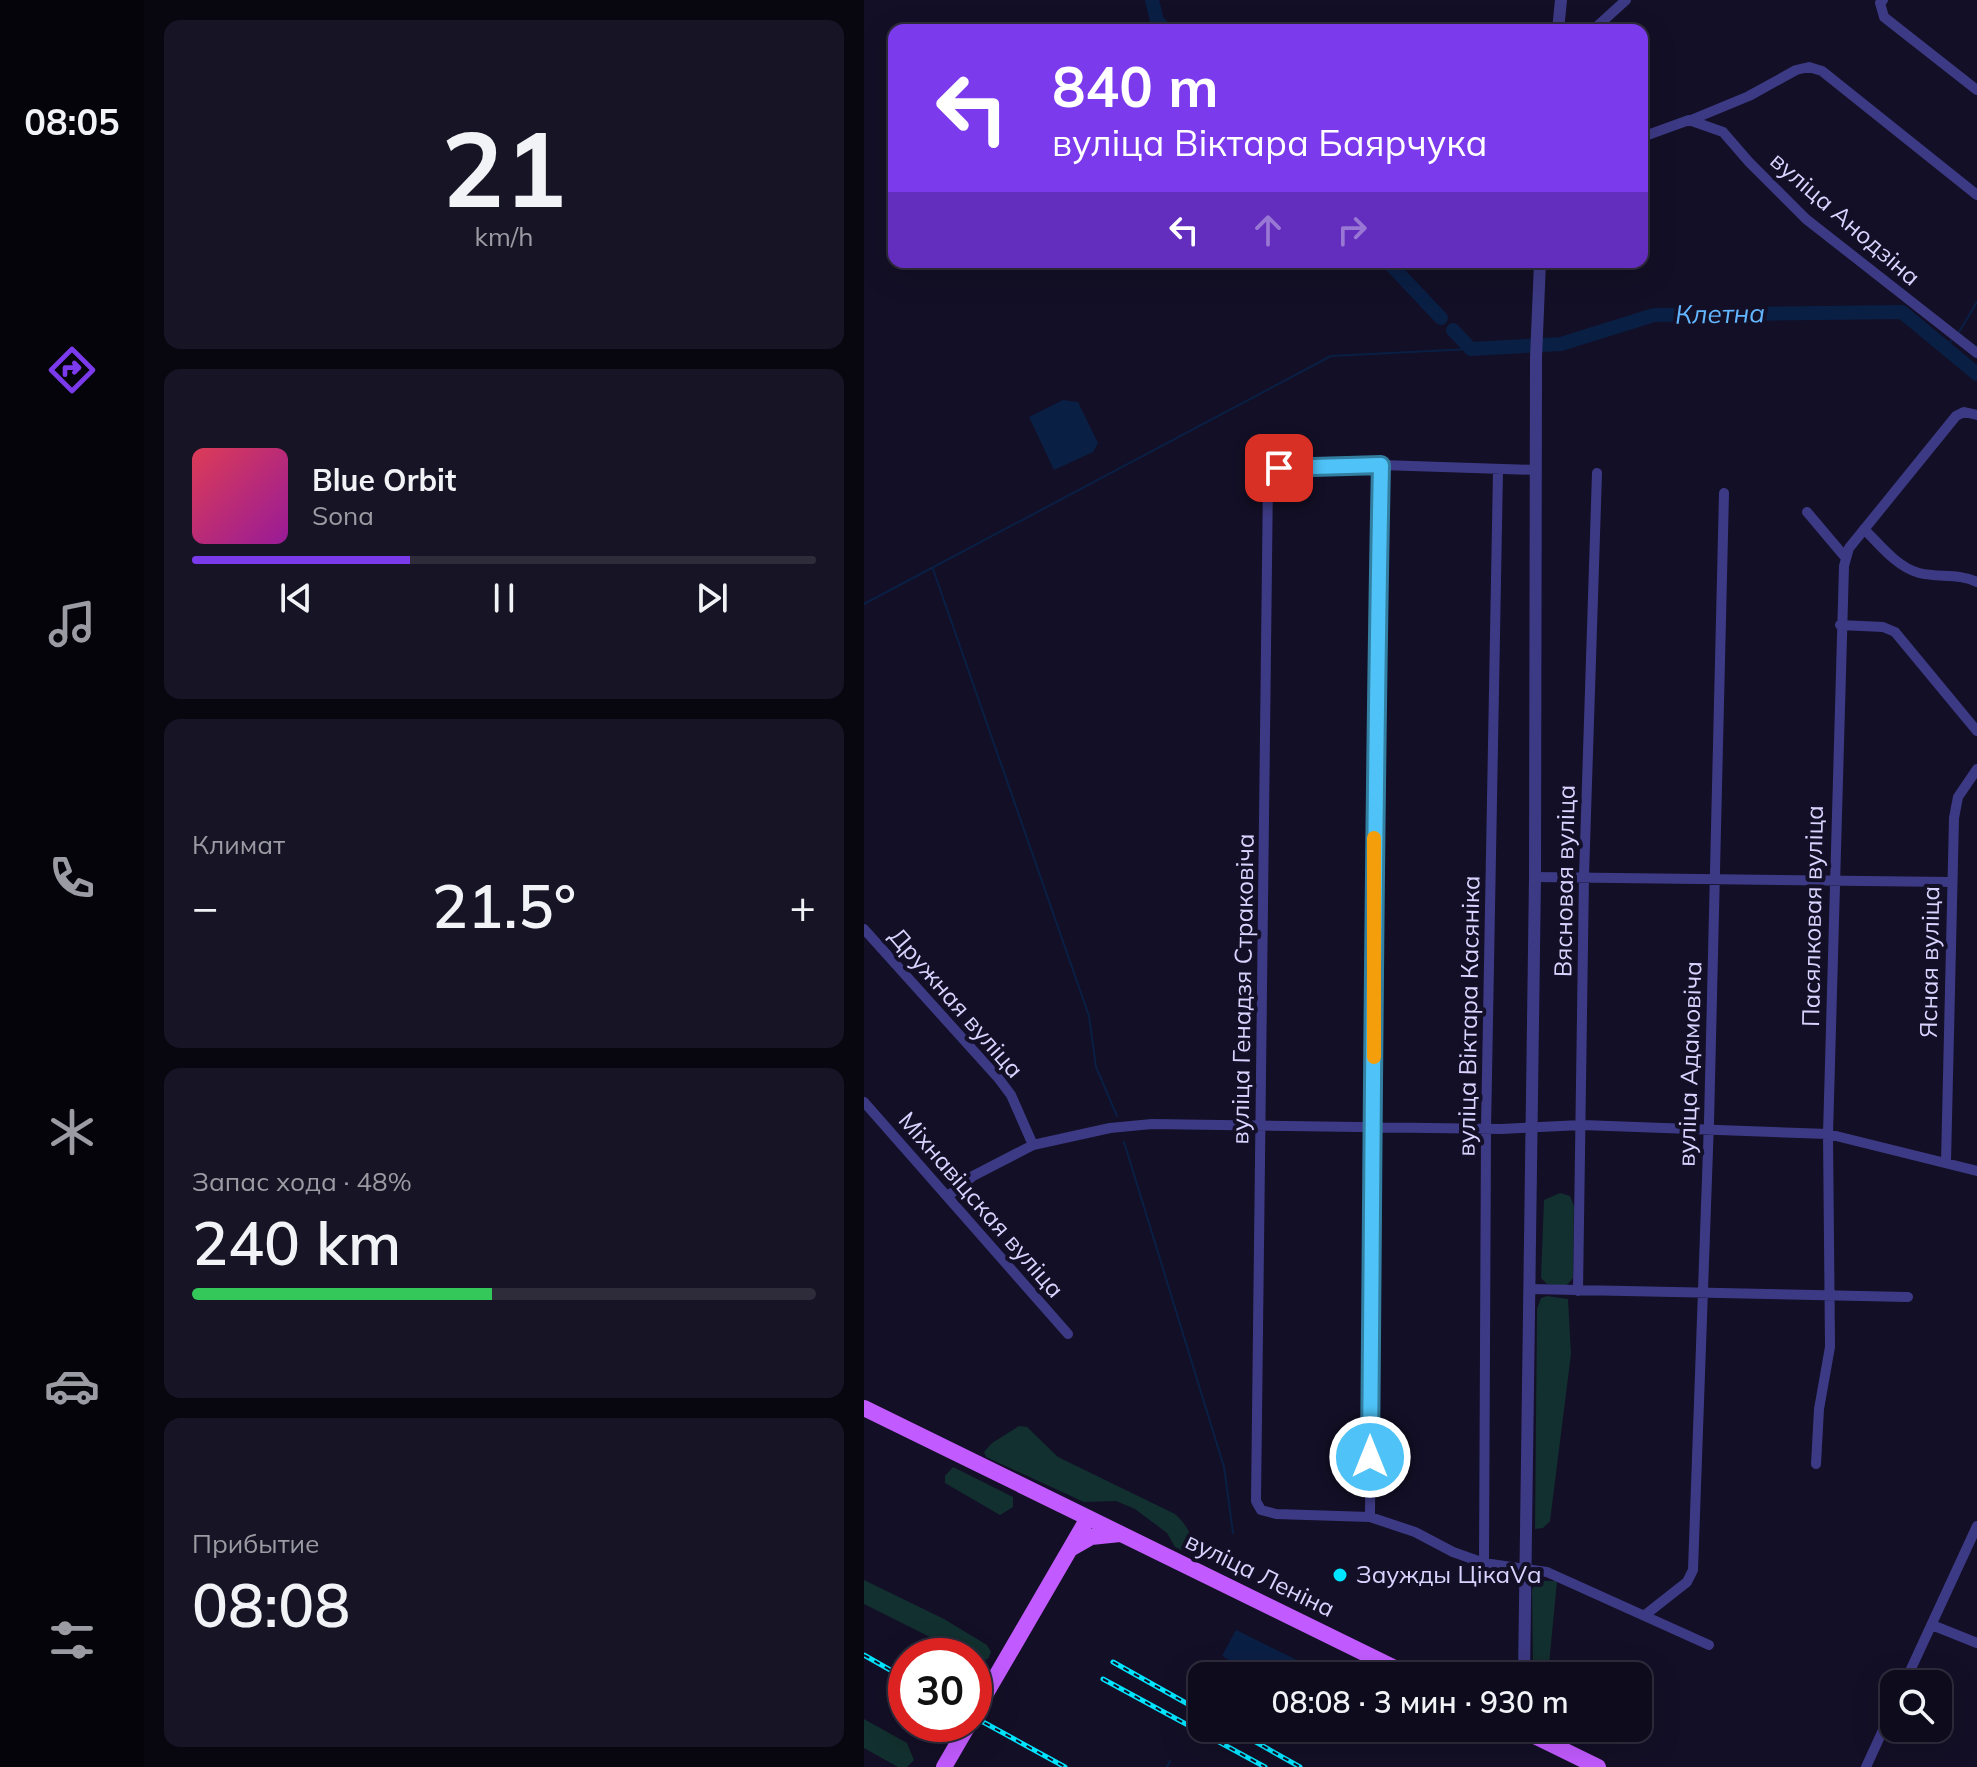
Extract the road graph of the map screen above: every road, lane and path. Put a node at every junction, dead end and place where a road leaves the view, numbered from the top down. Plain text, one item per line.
1 (1561, 0) edge
2 (1626, 0) edge
3 (1882, 2) edge
4 (1559, 24) edge
5 (1600, 24) edge
6 (1977, 90) edge
7 (1689, 120) junction
8 (1648, 135) edge
9 (1977, 195) edge
10 (1540, 268) edge
11 (1977, 353) edge
12 (1977, 415) edge
13 (1381, 465) junction
14 (1498, 470) junction
15 (1536, 470) junction
16 (1597, 473) dead end
17 (1724, 493) dead end
18 (1807, 512) dead end
19 (1864, 529) junction
20 (1845, 557) junction
21 (1977, 582) edge
22 (1840, 625) junction
23 (1977, 731) edge
24 (1977, 769) edge
25 (1584, 876) junction
26 (1535, 877) junction
27 (1716, 878) junction
28 (1834, 879) junction
29 (1951, 882) junction
30 (864, 929) edge
31 (864, 1102) edge
32 (1262, 1125) junction
33 (1582, 1125) junction
34 (1533, 1126) junction
35 (1375, 1128) junction
36 (1486, 1129) junction
37 (1708, 1130) junction
38 (1828, 1134) junction
39 (1033, 1145) junction
40 (1946, 1162) junction
41 (1977, 1171) edge
42 (948, 1196) junction
43 (1530, 1289) junction
44 (1578, 1291) junction
45 (1703, 1293) junction
46 (1828, 1297) junction
47 (1908, 1297) dead end
48 (1068, 1334) dead end
49 (864, 1408) edge
50 (1816, 1464) dead end
51 (1370, 1517) junction
52 (1088, 1518) junction
53 (1977, 1526) edge
54 (1122, 1534) junction
55 (1069, 1550) junction
56 (1484, 1563) junction
57 (1524, 1570) junction
58 (1645, 1615) junction
59 (1932, 1625) junction
60 (1977, 1643) edge
61 (1709, 1645) dead end
62 (1383, 1662) edge
63 (1524, 1662) edge
64 (1911, 1670) edge
65 (992, 1683) edge
66 (1880, 1736) edge
67 (959, 1742) edge
68 (1547, 1742) edge
69 (944, 1767) edge
70 (1598, 1767) edge
71 (1866, 1767) edge

1 - 4 street
2 - 5 street
3 - 6 street
7 - 8 street
7 - 9 street
7 - 11 street, вуліца Анодзіна
10 - 15 street
12 - 19 street, Пасялковая вуліца
13 - 14 street
13 - 32 street, вуліца Генадзя Страковіча
13 - 35 street
14 - 15 street
14 - 36 street, вуліца Віктара Касяніка
15 - 26 street
16 - 25 street, Вясновая вуліца
17 - 27 street, вуліца Адамовіча
18 - 20 street
19 - 20 street, Пасялковая вуліца
19 - 21 street
20 - 22 street, Пасялковая вуліца
22 - 23 street
22 - 28 street, Пасялковая вуліца
24 - 29 street, Ясная вуліца
25 - 26 street
25 - 27 street
25 - 33 street, Вясновая вуліца
26 - 34 street
27 - 28 street
27 - 37 street, вуліца Адамовіча
28 - 29 street
28 - 38 street, Пасялковая вуліца
29 - 40 street, Ясная вуліца
30 - 39 street, Дружная вуліца
31 - 42 street, Міхнавіцская вуліца
32 - 35 street
32 - 39 street
32 - 51 street, вуліца Генадзя Страковіча
33 - 34 street
33 - 37 street
33 - 44 street, Вясновая вуліца
34 - 36 street
34 - 43 street
35 - 36 street
35 - 51 street
36 - 56 street, вуліца Віктара Касяніка
37 - 38 street
37 - 45 street, вуліца Адамовіча
38 - 40 street
38 - 46 street, Пасялковая вуліца
39 - 42 street
40 - 41 street
42 - 48 street, Міхнавіцская вуліца
43 - 44 street
43 - 57 street
44 - 45 street
45 - 46 street
45 - 58 street, вуліца Адамовіча
46 - 47 street
46 - 50 street, Пасялковая вуліца
49 - 52 main road, вуліца Леніна
51 - 56 street
52 - 54 main road, вуліца Леніна
52 - 55 main road
53 - 59 street
54 - 55 main road
54 - 62 main road, вуліца Леніна
55 - 65 main road
56 - 57 street
57 - 58 street
57 - 63 street
58 - 61 street
59 - 60 street
59 - 64 street
66 - 71 street
67 - 69 main road
68 - 70 main road

